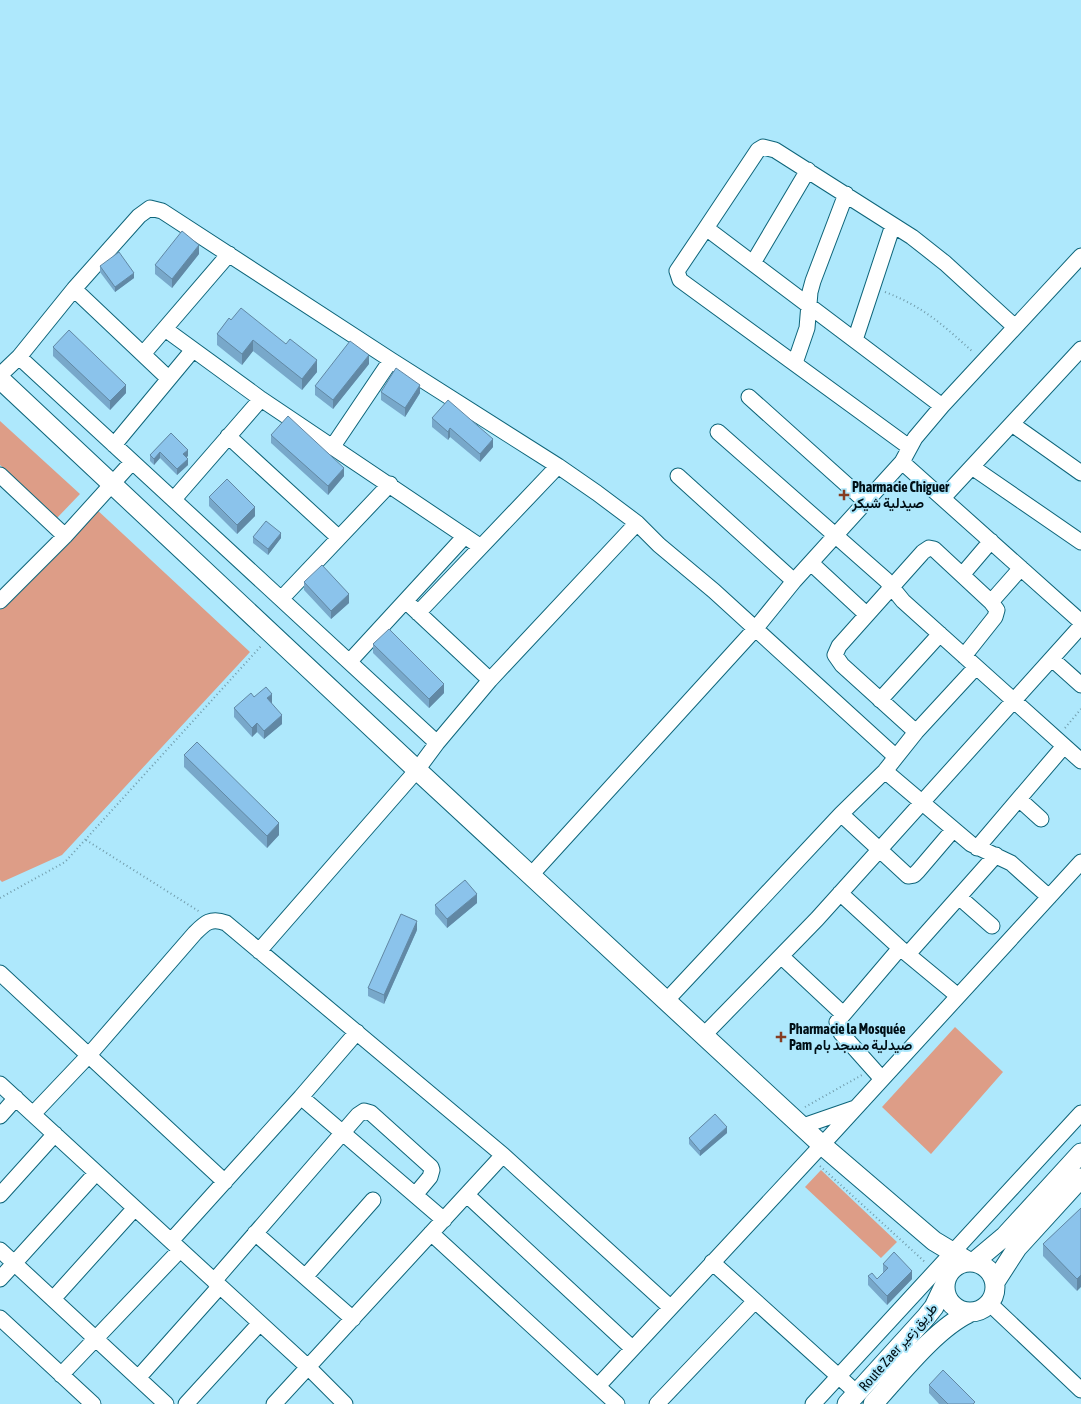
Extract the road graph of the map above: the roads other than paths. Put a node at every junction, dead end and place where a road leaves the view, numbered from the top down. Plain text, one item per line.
1 (808, 170) junction
2 (846, 194) junction
3 (893, 226) junction
4 (706, 228) junction
5 (229, 254) junction
6 (1081, 256) edge
7 (753, 263) junction
8 (74, 290) junction
9 (809, 305) junction
10 (1015, 327) junction
11 (165, 329) junction
12 (855, 340) junction
13 (1081, 350) edge
14 (192, 351) junction
15 (143, 354) junction
16 (19, 357) junction
17 (391, 360) junction
18 (795, 363) junction
19 (0, 375) edge
20 (168, 378) junction
21 (0, 379) edge
22 (749, 397) dead end
23 (261, 399) junction
24 (942, 406) junction
25 (1012, 424) junction
26 (718, 432) dead end
27 (228, 436) junction
28 (114, 445) junction
29 (332, 446) junction
30 (909, 447) junction
31 (132, 462) junction
32 (902, 462) junction
33 (558, 466) junction
34 (972, 467) junction
35 (1081, 473) edge
36 (0, 475) edge
37 (678, 476) dead end
38 (390, 484) junction
39 (112, 485) junction
40 (174, 498) junction
41 (943, 498) junction
42 (866, 502) junction
43 (637, 523) junction
44 (836, 535) junction
45 (65, 536) junction
46 (464, 536) junction
47 (338, 537) junction
48 (991, 541) junction
49 (1081, 542) edge
50 (481, 546) junction
51 (811, 562) junction
52 (1021, 568) junction
53 (962, 575) junction
54 (794, 581) junction
55 (892, 586) junction
56 (3, 592) edge
57 (282, 598) junction
58 (405, 601) junction
59 (991, 602) junction
60 (418, 613) junction
61 (866, 614) junction
62 (1080, 619) edge
63 (756, 628) junction
64 (940, 634) junction
65 (964, 656) junction
66 (1052, 659) junction
67 (350, 661) junction
68 (976, 667) junction
69 (490, 680) junction
70 (1081, 685) edge
71 (880, 700) junction
72 (1015, 702) junction
73 (916, 732) junction
74 (1060, 742) junction
75 (437, 743) junction
76 (896, 757) junction
77 (1081, 761) edge
78 (417, 770) junction
79 (885, 771) junction
80 (1019, 799) junction
81 (920, 803) junction
82 (841, 814) junction
83 (1041, 819) dead end
84 (952, 830) junction
85 (977, 848) junction
86 (879, 850) junction
87 (996, 855) junction
88 (1081, 862) edge
89 (531, 875) junction
90 (840, 893) junction
91 (959, 897) junction
92 (1049, 898) junction
93 (992, 926) dead end
94 (259, 951) junction
95 (904, 951) junction
96 (781, 956) junction
97 (0, 973) edge
98 (958, 996) junction
99 (666, 1001) junction
100 (843, 1014) junction
101 (357, 1032) junction
102 (704, 1036) junction
103 (89, 1055) junction
104 (878, 1074) junction
105 (0, 1084) edge
106 (301, 1097) junction
107 (16, 1098) junction
108 (856, 1107) junction
109 (1081, 1113) edge
110 (33, 1114) junction
111 (0, 1116) edge
112 (803, 1126) junction
113 (342, 1133) junction
114 (55, 1134) junction
115 (822, 1145) junction
116 (1081, 1153) edge
117 (503, 1155) junction
118 (96, 1172) junction
119 (1081, 1178) edge
120 (225, 1182) junction
121 (0, 1195) edge
122 (415, 1195) junction
123 (467, 1195) junction
124 (374, 1200) dead end
125 (135, 1208) junction
126 (444, 1220) junction
127 (255, 1233) junction
128 (431, 1234) junction
129 (176, 1245) junction
130 (0, 1250) edge
131 (712, 1262) junction
132 (972, 1262) junction
133 (14, 1264) junction
134 (945, 1269) junction
135 (305, 1277) junction
136 (0, 1279) edge
137 (995, 1282) junction
138 (217, 1284) junction
139 (53, 1299) junction
140 (755, 1301) junction
141 (989, 1303) junction
142 (670, 1307) junction
143 (969, 1313) junction
144 (0, 1318) edge
145 (353, 1319) junction
146 (260, 1323) junction
147 (95, 1339) junction
148 (632, 1348) junction
149 (308, 1368) junction
150 (61, 1375) junction
151 (839, 1376) junction
152 (138, 1378) junction
153 (598, 1386) junction
154 (1081, 1390) edge
155 (852, 1399) edge
156 (93, 1404) edge
157 (166, 1404) edge
158 (186, 1404) edge
159 (274, 1404) edge
160 (345, 1404) edge
161 (617, 1404) edge
162 (658, 1404) edge
163 (813, 1404) edge
164 (872, 1404) edge

1 - 2 street
1 - 4 street
1 - 7 street
2 - 3 street
2 - 9 street
3 - 10 street
3 - 12 street
4 - 7 street
4 - 18 street
5 - 8 street
5 - 11 street
5 - 17 street
6 - 10 street
7 - 9 street
8 - 15 street
8 - 16 street
9 - 12 street
9 - 18 street
10 - 24 street
11 - 14 street
11 - 15 street
12 - 24 street
13 - 25 street
14 - 20 street
14 - 23 street
15 - 20 street
16 - 19 street
16 - 28 street
17 - 29 street
17 - 33 street
18 - 30 street
20 - 28 street
21 - 39 main road
22 - 42 street
23 - 27 street
23 - 29 street
24 - 30 street
25 - 34 street
25 - 35 street
26 - 44 street
27 - 40 street
27 - 47 street
28 - 31 street
29 - 38 street
30 - 32 street
31 - 39 street
31 - 40 street
32 - 41 street
32 - 42 street
33 - 43 street
33 - 50 street
34 - 41 street
34 - 49 street
36 - 45 street
37 - 54 street
38 - 46 street
38 - 47 street
39 - 45 street
39 - 78 main road
40 - 57 street
41 - 48 street
42 - 44 street
43 - 63 street
43 - 69 street
44 - 51 street
44 - 55 street
45 - 56 street
46 - 50 street
46 - 58 street
47 - 57 street
48 - 52 street
48 - 53 street
50 - 60 street
51 - 54 street
51 - 61 street
52 - 59 street
52 - 62 street
53 - 55 street
53 - 59 street
54 - 63 street
55 - 61 street
55 - 64 street
57 - 67 street
58 - 60 street
58 - 67 street
59 - 65 street
60 - 69 street
61 - 71 street
62 - 66 street
63 - 76 street
63 - 89 street
64 - 65 street
64 - 71 street
65 - 68 street
66 - 70 street
66 - 72 street
67 - 75 street
68 - 72 street
68 - 73 street
69 - 75 street
71 - 73 street
72 - 74 street
72 - 81 street
73 - 76 street
74 - 77 street
74 - 80 street
75 - 78 street
76 - 79 street
78 - 89 main road
78 - 94 street
79 - 81 street
79 - 82 street
80 - 83 street
80 - 85 street
81 - 84 street
81 - 86 street
82 - 86 street
82 - 99 street
84 - 85 street
84 - 86 street
85 - 87 street
86 - 90 street
87 - 91 street
87 - 92 street
88 - 92 street
89 - 99 main road
90 - 95 street
90 - 96 street
91 - 93 street
91 - 95 street
92 - 98 street
94 - 101 street
94 - 103 street
95 - 98 street
95 - 100 street
96 - 100 street
96 - 102 street
97 - 103 street
98 - 104 street
99 - 102 main road
100 - 104 street
101 - 106 street
101 - 117 street
102 - 112 main road
103 - 110 street
103 - 120 street
104 - 108 street
105 - 107 street
106 - 113 street
106 - 120 street
107 - 110 street
107 - 111 street
108 - 112 street
108 - 115 street
109 - 134 street
110 - 114 street
112 - 115 main road
113 - 122 street
113 - 122 street
113 - 127 street
114 - 118 street
114 - 121 street
115 - 131 street
115 - 134 main road
116 - 132 main road
117 - 123 street
117 - 142 street
118 - 125 street
118 - 133 street
119 - 137 main road
120 - 129 street
122 - 126 street
123 - 126 street
123 - 148 street
124 - 135 street
125 - 129 street
125 - 139 street
126 - 128 street
127 - 135 street
127 - 138 street
128 - 145 street
128 - 153 street
129 - 138 street
129 - 147 street
130 - 133 street
131 - 140 street
131 - 142 street
132 - 134 main road
132 - 137 main road
133 - 136 street
133 - 139 street
134 - 143 main road
134 - 151 street
134 - 155 main road, Route Zaer طريق زعير
135 - 145 street
137 - 141 main road
138 - 146 street
138 - 152 street
139 - 147 street
140 - 151 street
140 - 162 street
141 - 143 main road
141 - 154 street
142 - 148 street
143 - 164 main road, Route Zaer طريق زعير
144 - 150 street
145 - 149 street
146 - 149 street
146 - 158 street
147 - 150 street
147 - 152 street
148 - 153 street
149 - 159 street
149 - 160 street
150 - 156 street
151 - 155 street
151 - 163 street
152 - 157 street
153 - 161 street

